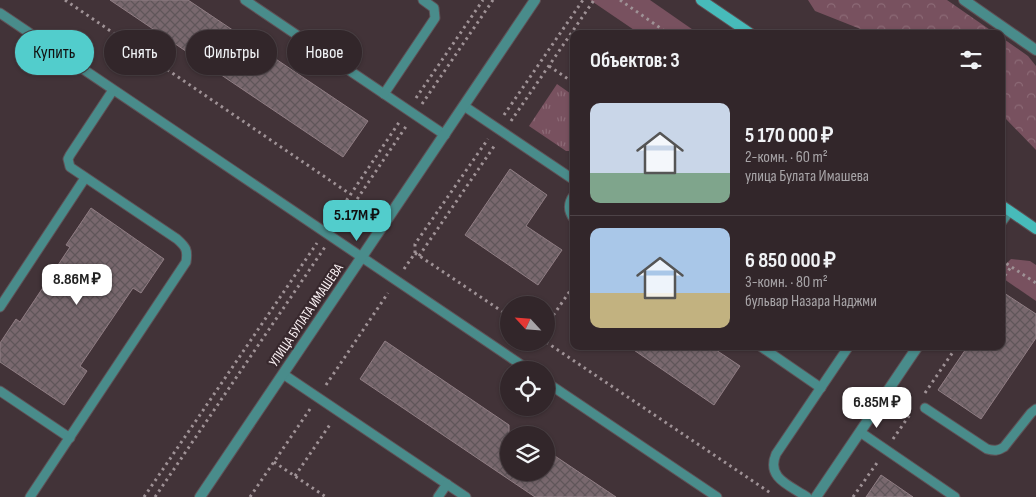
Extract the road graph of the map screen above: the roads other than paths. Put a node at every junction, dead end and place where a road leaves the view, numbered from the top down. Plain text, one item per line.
1 (245, 0) edge
2 (423, 0) edge
3 (535, 0) edge
4 (701, 0) edge
5 (964, 0) edge
6 (0, 13) edge
7 (744, 30) edge
8 (1036, 50) edge
9 (113, 90) junction
10 (384, 94) junction
11 (464, 106) junction
12 (445, 134) junction
13 (570, 177) edge
14 (85, 178) junction
15 (1005, 208) edge
16 (1036, 229) edge
17 (362, 257) junction
18 (0, 307) edge
19 (766, 350) edge
20 (846, 350) edge
21 (915, 350) edge
22 (515, 361) edge
23 (283, 374) junction
24 (555, 388) edge
25 (821, 388) junction
26 (0, 391) edge
27 (926, 408) dead end
28 (1036, 409) edge
29 (860, 432) junction
30 (70, 438) junction
31 (446, 484) junction
32 (30, 497) edge
33 (200, 497) edge
34 (438, 497) edge
35 (466, 497) edge
36 (717, 497) edge
37 (807, 497) edge
38 (816, 497) edge
39 (955, 497) edge

1 - 10 lane
2 - 10 lane
3 - 11 street, УЛИЦА БУЛАТА ИМАШЕВА
4 - 7 street
5 - 8 street
6 - 9 lane
9 - 14 lane
9 - 17 lane
10 - 12 lane
11 - 12 street, УЛИЦА БУЛАТА ИМАШЕВА
11 - 13 lane
12 - 17 street, УЛИЦА БУЛАТА ИМАШЕВА
14 - 18 lane
14 - 30 lane
15 - 16 street
17 - 22 lane
17 - 23 street, УЛИЦА БУЛАТА ИМАШЕВА
19 - 25 lane
20 - 25 lane
21 - 29 street
23 - 31 lane
23 - 33 street, УЛИЦА БУЛАТА ИМАШЕВА
24 - 36 lane
25 - 37 lane
26 - 30 lane
27 - 28 lane
29 - 38 street
29 - 39 lane
30 - 32 lane
31 - 34 lane
31 - 35 lane

